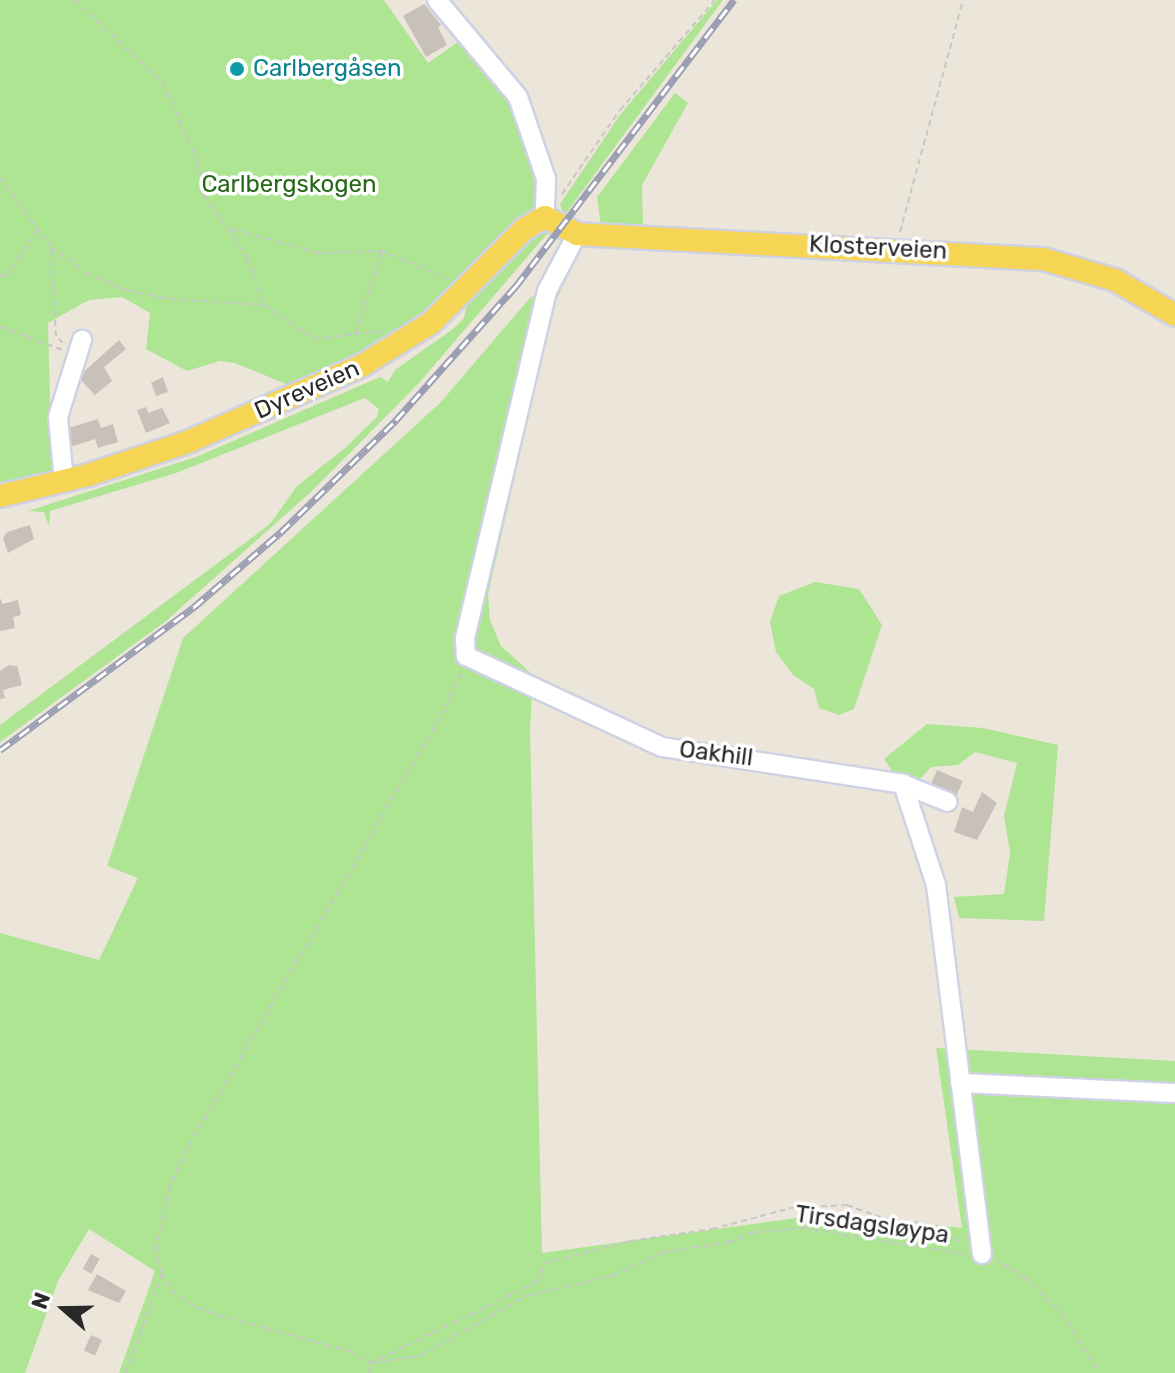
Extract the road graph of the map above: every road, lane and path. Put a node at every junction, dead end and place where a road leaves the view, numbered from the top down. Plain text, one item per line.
1 (74, 0) edge
2 (437, 0) edge
3 (715, 0) edge
4 (963, 0) edge
5 (0, 178) edge
6 (545, 217) junction
7 (227, 228) junction
8 (37, 230) junction
9 (573, 232) junction
10 (51, 247) junction
11 (898, 249) junction
12 (381, 251) junction
13 (0, 275) edge
14 (470, 287) junction
15 (264, 305) junction
16 (1175, 315) edge
17 (0, 327) edge
18 (355, 334) junction
19 (405, 342) junction
20 (79, 347) junction
21 (64, 482) junction
22 (0, 496) edge
23 (466, 656) junction
24 (903, 784) junction
25 (948, 802) dead end
26 (960, 1083) junction
27 (1175, 1093) edge
28 (982, 1254) junction
29 (161, 1274) junction
30 (371, 1363) junction
31 (126, 1373) edge
32 (369, 1373) edge
33 (1099, 1373) edge

1 - 7 path
2 - 6 street
3 - 6 path
4 - 11 path
5 - 8 path
6 - 9 main road
6 - 14 main road, Dyreveien
7 - 12 path
7 - 15 path
8 - 10 path
8 - 13 path
9 - 11 main road, Klosterveien
9 - 23 street
10 - 15 path
10 - 20 path
11 - 16 main road, Klosterveien
12 - 14 path
12 - 18 path
14 - 19 main road, Dyreveien
15 - 18 path
17 - 20 path
18 - 19 path
19 - 21 main road, Dyreveien
20 - 21 street
21 - 22 main road, Dyreveien
23 - 24 street, Oakhill
23 - 29 path
24 - 25 street, Oakhill
24 - 26 street
26 - 27 street
26 - 28 street
28 - 30 path, Tirsdagsløypa
28 - 30 path
28 - 33 path, Tirsdagsløypa
29 - 30 path
29 - 31 path
30 - 32 path

